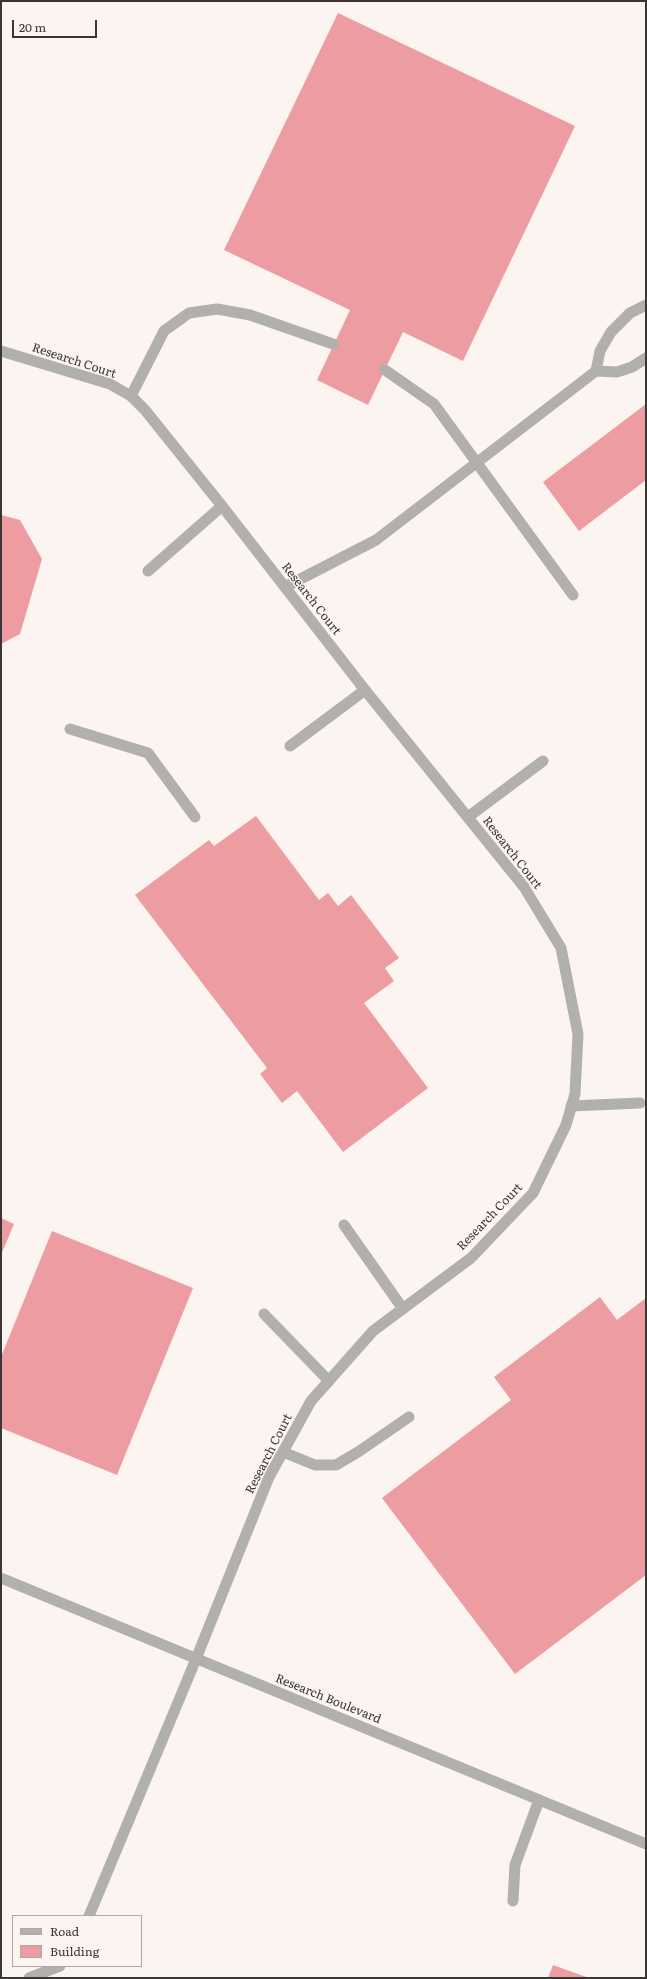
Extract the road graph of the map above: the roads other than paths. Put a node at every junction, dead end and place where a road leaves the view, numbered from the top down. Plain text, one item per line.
1 (646, 304) edge
2 (334, 344) dead end
3 (1, 351) edge
4 (646, 358) edge
5 (385, 370) dead end
6 (596, 371) junction
7 (131, 396) junction
8 (476, 462) junction
9 (222, 506) junction
10 (148, 571) dead end
11 (285, 587) junction
12 (574, 595) dead end
13 (366, 690) junction
14 (70, 729) dead end
15 (290, 746) dead end
16 (543, 761) dead end
17 (195, 817) dead end
18 (468, 817) junction
19 (640, 1103) dead end
20 (571, 1106) junction
21 (344, 1224) dead end
22 (403, 1309) junction
23 (264, 1314) dead end
24 (329, 1381) junction
25 (409, 1416) dead end
26 (283, 1452) junction
27 (1, 1578) edge
28 (196, 1659) junction
29 (539, 1800) junction
30 (646, 1844) edge
31 (513, 1901) dead end
32 (89, 1915) edge
33 (57, 1967) edge
34 (29, 1978) edge

1 - 6 street
2 - 7 street
3 - 7 street, Research Court
4 - 6 street
5 - 8 street
6 - 8 street
7 - 9 street, Research Court
8 - 11 street
8 - 12 street
9 - 10 street
9 - 11 street, Research Court
11 - 13 street, Research Court
13 - 15 street
13 - 18 street, Research Court
14 - 17 street
16 - 18 street
18 - 20 street, Research Court
19 - 20 street
20 - 22 street, Research Court
21 - 22 street
22 - 24 street, Research Court
23 - 24 street
24 - 26 street, Research Court
25 - 26 street
26 - 28 street, Research Court
27 - 28 street, Research Boulevard
28 - 29 street, Research Boulevard
28 - 32 street, Research Court
29 - 30 street, Research Boulevard
29 - 31 street
33 - 34 street

